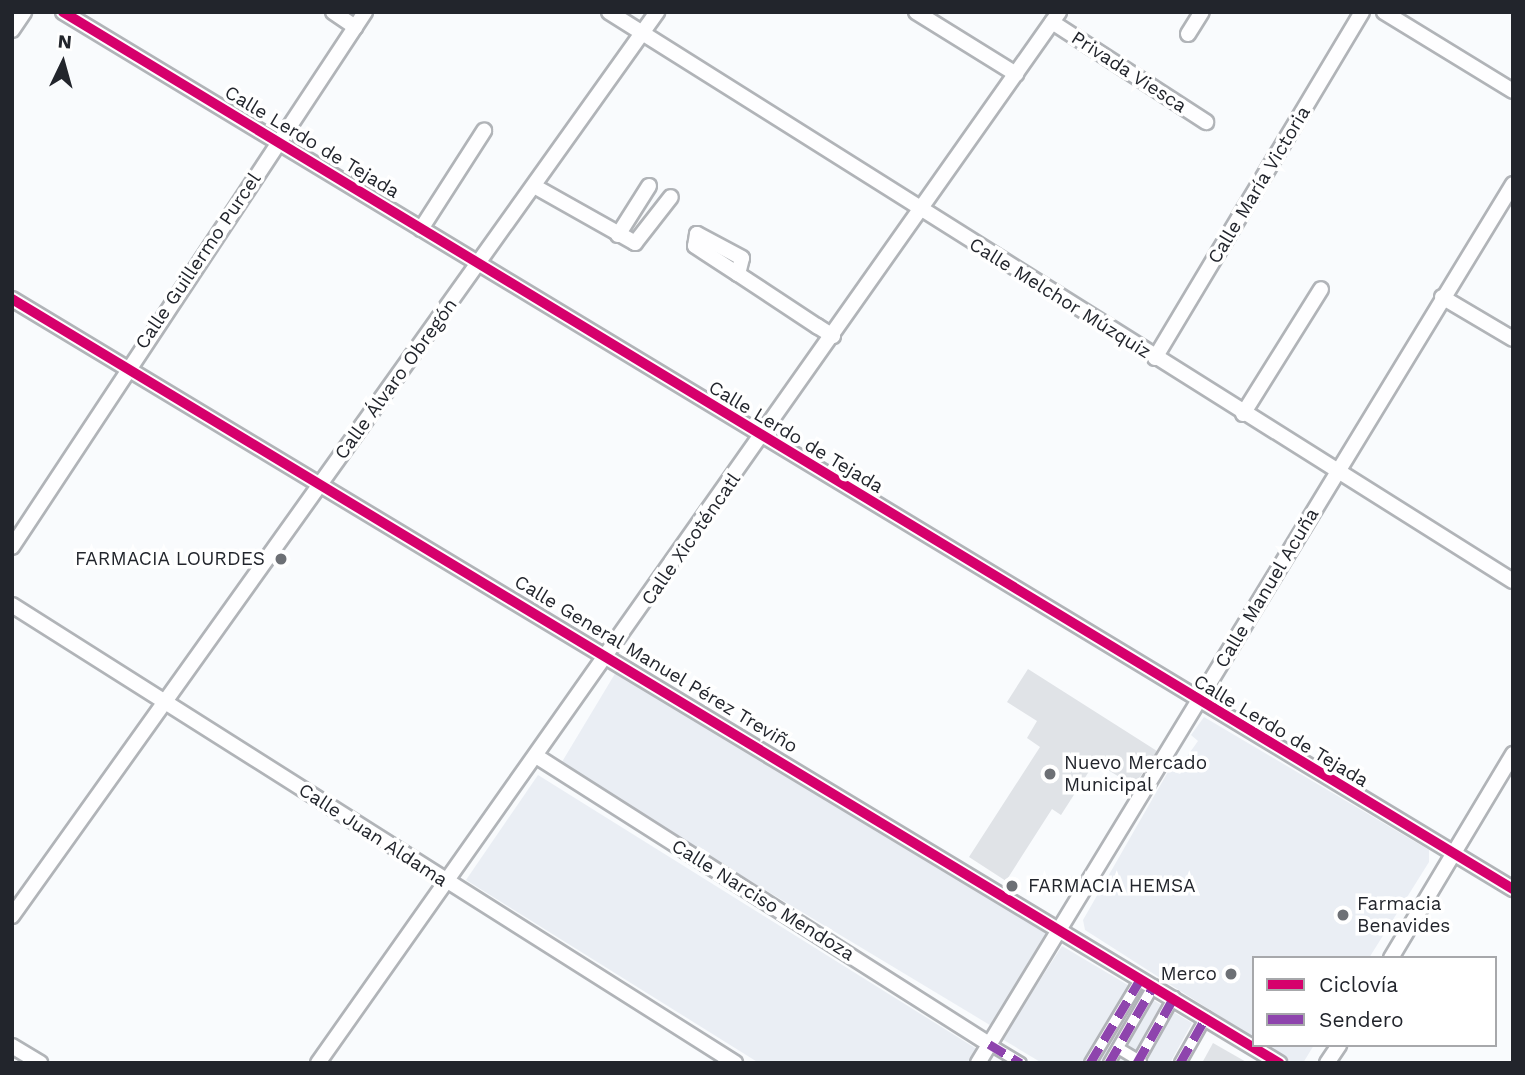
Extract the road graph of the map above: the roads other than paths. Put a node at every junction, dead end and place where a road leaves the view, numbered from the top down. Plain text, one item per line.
1 (24, 12) edge
2 (63, 12) edge
3 (333, 12) edge
4 (365, 12) edge
5 (609, 12) edge
6 (657, 12) edge
7 (916, 12) edge
8 (1202, 12) edge
9 (1362, 12) edge
10 (1384, 12) edge
11 (1056, 17) edge
12 (355, 27) junction
13 (12, 30) edge
14 (642, 34) junction
15 (1188, 34) dead end
16 (1016, 74) junction
17 (1513, 91) edge
18 (1206, 122) dead end
19 (484, 131) dead end
20 (277, 142) junction
21 (1513, 184) edge
22 (534, 186) junction
23 (649, 186) dead end
24 (671, 197) dead end
25 (923, 211) junction
26 (421, 229) junction
27 (618, 235) junction
28 (479, 265) junction
29 (738, 274) dead end
30 (1321, 289) dead end
31 (1442, 297) junction
32 (12, 299) edge
33 (833, 336) junction
34 (1513, 339) edge
35 (1155, 358) junction
36 (127, 369) junction
37 (1242, 414) junction
38 (762, 436) junction
39 (1337, 473) junction
40 (319, 486) junction
41 (12, 547) edge
42 (1513, 581) edge
43 (12, 605) edge
44 (610, 654) junction
45 (1198, 700) junction
46 (163, 702) junction
47 (1513, 754) edge
48 (536, 756) junction
49 (1452, 856) junction
50 (445, 882) junction
51 (1513, 889) edge
52 (12, 916) edge
53 (1059, 928) junction
54 (1392, 956) edge
55 (1148, 981) junction
56 (1174, 997) junction
57 (1206, 1017) junction
58 (989, 1044) junction
59 (12, 1046) edge
60 (1252, 1046) edge
61 (1254, 1047) edge
62 (1338, 1047) edge
63 (1118, 1048) junction
64 (1139, 1062) edge
65 (40, 1063) edge
66 (318, 1063) edge
67 (735, 1063) edge
68 (978, 1063) edge
69 (1021, 1063) edge
70 (1090, 1063) edge
71 (1109, 1063) edge
72 (1180, 1063) edge
73 (1279, 1063) edge
74 (1327, 1063) edge

1 - 13 street
2 - 20 street, Calle Lerdo de Tejada
3 - 12 street
4 - 12 street, Calle Guillermo Purcel
5 - 14 street, Calle Melchor Múzquiz
6 - 14 street, Calle Álvaro Obregón
7 - 16 street
8 - 15 street
9 - 35 street, Calle María Victoria
10 - 17 street
11 - 16 street, Calle Xicoténcatl
11 - 18 street, Privada Viesca
12 - 20 street, Calle Guillermo Purcel
14 - 22 street, Calle Álvaro Obregón
14 - 25 street, Calle Melchor Múzquiz
16 - 25 street, Calle Xicoténcatl
19 - 26 street
20 - 26 street, Calle Lerdo de Tejada
20 - 36 street, Calle Guillermo Purcel
21 - 31 street, Calle Manuel Acuña
22 - 27 street
22 - 28 street, Calle Álvaro Obregón
23 - 27 street
24 - 27 street
25 - 33 street, Calle Xicoténcatl
25 - 35 street, Calle Melchor Múzquiz
26 - 28 street, Calle Lerdo de Tejada
28 - 38 street, Calle Lerdo de Tejada
28 - 40 street, Calle Álvaro Obregón
29 - 33 street
30 - 37 street
31 - 34 street
31 - 39 street, Calle Manuel Acuña
32 - 36 street, Calle General Manuel Pérez Treviño
33 - 38 street, Calle Xicoténcatl
35 - 37 street, Calle Melchor Múzquiz
36 - 40 street, Calle General Manuel Pérez Treviño
36 - 41 street, Calle Guillermo Purcel
37 - 39 street, Calle Melchor Múzquiz
38 - 44 street, Calle Xicoténcatl
38 - 45 street, Calle Lerdo de Tejada
39 - 42 street, Calle Melchor Múzquiz
39 - 45 street, Calle Manuel Acuña
40 - 44 street, Calle General Manuel Pérez Treviño
40 - 46 street, Calle Álvaro Obregón
43 - 46 street, Calle Juan Aldama
44 - 48 street, Calle Xicoténcatl
44 - 53 street, Calle General Manuel Pérez Treviño
45 - 49 street, Calle Lerdo de Tejada
45 - 53 street, Calle Manuel Acuña
46 - 50 street, Calle Juan Aldama
46 - 52 street, Calle Álvaro Obregón
47 - 49 street
48 - 50 street, Calle Xicoténcatl
48 - 58 street, Calle Narciso Mendoza
49 - 51 street, Calle Lerdo de Tejada
49 - 54 street
50 - 66 street, Calle Xicoténcatl
50 - 67 street, Calle Juan Aldama
53 - 55 street, Calle General Manuel Pérez Treviño
53 - 58 street, Calle Manuel Acuña
55 - 56 street, Calle General Manuel Pérez Treviño
55 - 63 street
55 - 70 street
56 - 57 street, Calle General Manuel Pérez Treviño
56 - 64 street
57 - 60 street, Calle General Manuel Pérez Treviño
57 - 72 street
58 - 68 street, Calle Manuel Acuña
58 - 69 street
59 - 65 street
61 - 73 street, Calle General Manuel Pérez Treviño
62 - 74 street
63 - 64 street
63 - 71 street

